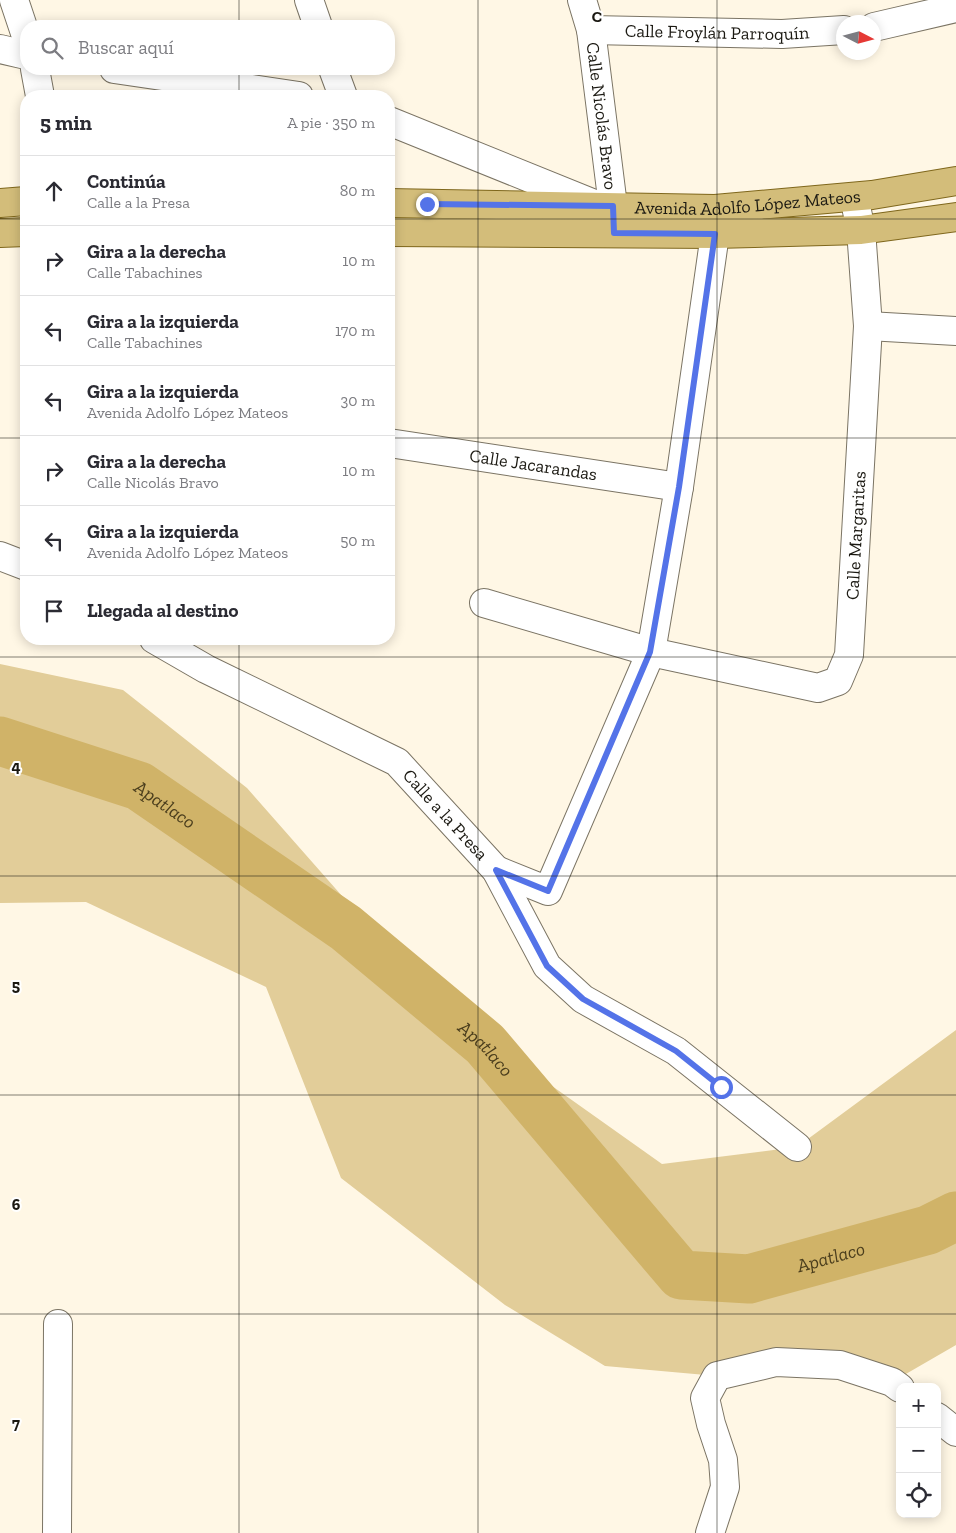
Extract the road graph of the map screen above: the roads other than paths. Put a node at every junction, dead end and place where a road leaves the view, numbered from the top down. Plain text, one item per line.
1 (14, 0) edge
2 (309, 0) edge
3 (582, 0) edge
4 (956, 8) edge
5 (21, 20) edge
6 (316, 20) edge
7 (881, 25) edge
8 (591, 30) junction
9 (836, 31) edge
10 (0, 49) edge
11 (20, 54) edge
12 (36, 75) edge
13 (155, 75) edge
14 (335, 75) edge
15 (39, 90) edge
16 (258, 90) edge
17 (341, 90) edge
18 (395, 123) edge
19 (955, 181) edge
20 (854, 197) junction
21 (20, 201) edge
22 (0, 203) edge
23 (395, 204) edge
24 (606, 206) junction
25 (956, 217) edge
26 (861, 230) junction
27 (20, 232) edge
28 (395, 232) edge
29 (0, 233) edge
30 (614, 233) junction
31 (715, 234) junction
32 (868, 326) junction
33 (956, 332) edge
34 (395, 444) edge
35 (679, 487) junction
36 (0, 556) edge
37 (20, 564) edge
38 (484, 603) dead end
39 (164, 645) edge
40 (197, 645) edge
41 (650, 652) junction
42 (206, 669) junction
43 (496, 870) junction
44 (797, 1147) dead end
45 (58, 1324) dead end
46 (896, 1385) edge
47 (941, 1420) edge
48 (956, 1432) edge
49 (57, 1533) edge
50 (710, 1533) edge

1 - 5 street
2 - 6 street
3 - 8 street, Calle Nicolás Bravo
4 - 7 street
8 - 9 street, Calle Froylán Parroquín
8 - 24 street, Calle Nicolás Bravo
10 - 11 street
12 - 15 street
13 - 16 street
14 - 17 street
18 - 24 street
19 - 20 main road, Avenida Adolfo López Mateos
20 - 24 main road, Avenida Adolfo López Mateos
20 - 26 street, Calle Margaritas
21 - 22 main road
23 - 24 main road, Avenida Adolfo López Mateos
24 - 30 street, Calle Nicolás Bravo
25 - 26 main road, Avenida Adolfo López Mateos
26 - 31 main road, Avenida Adolfo López Mateos
26 - 32 street, Calle Margaritas
27 - 29 main road
28 - 30 main road, Avenida Adolfo López Mateos
30 - 31 main road, Avenida Adolfo López Mateos
31 - 35 street
32 - 33 street
32 - 41 street, Calle Margaritas
34 - 35 street, Calle Jacarandas
35 - 41 street
36 - 37 street
38 - 41 street, Calle Margaritas
39 - 42 street, Calle a la Presa
40 - 42 street
41 - 43 street
42 - 43 street, Calle a la Presa
43 - 44 street, Calle a la Presa
45 - 49 street
46 - 50 street
47 - 48 street

